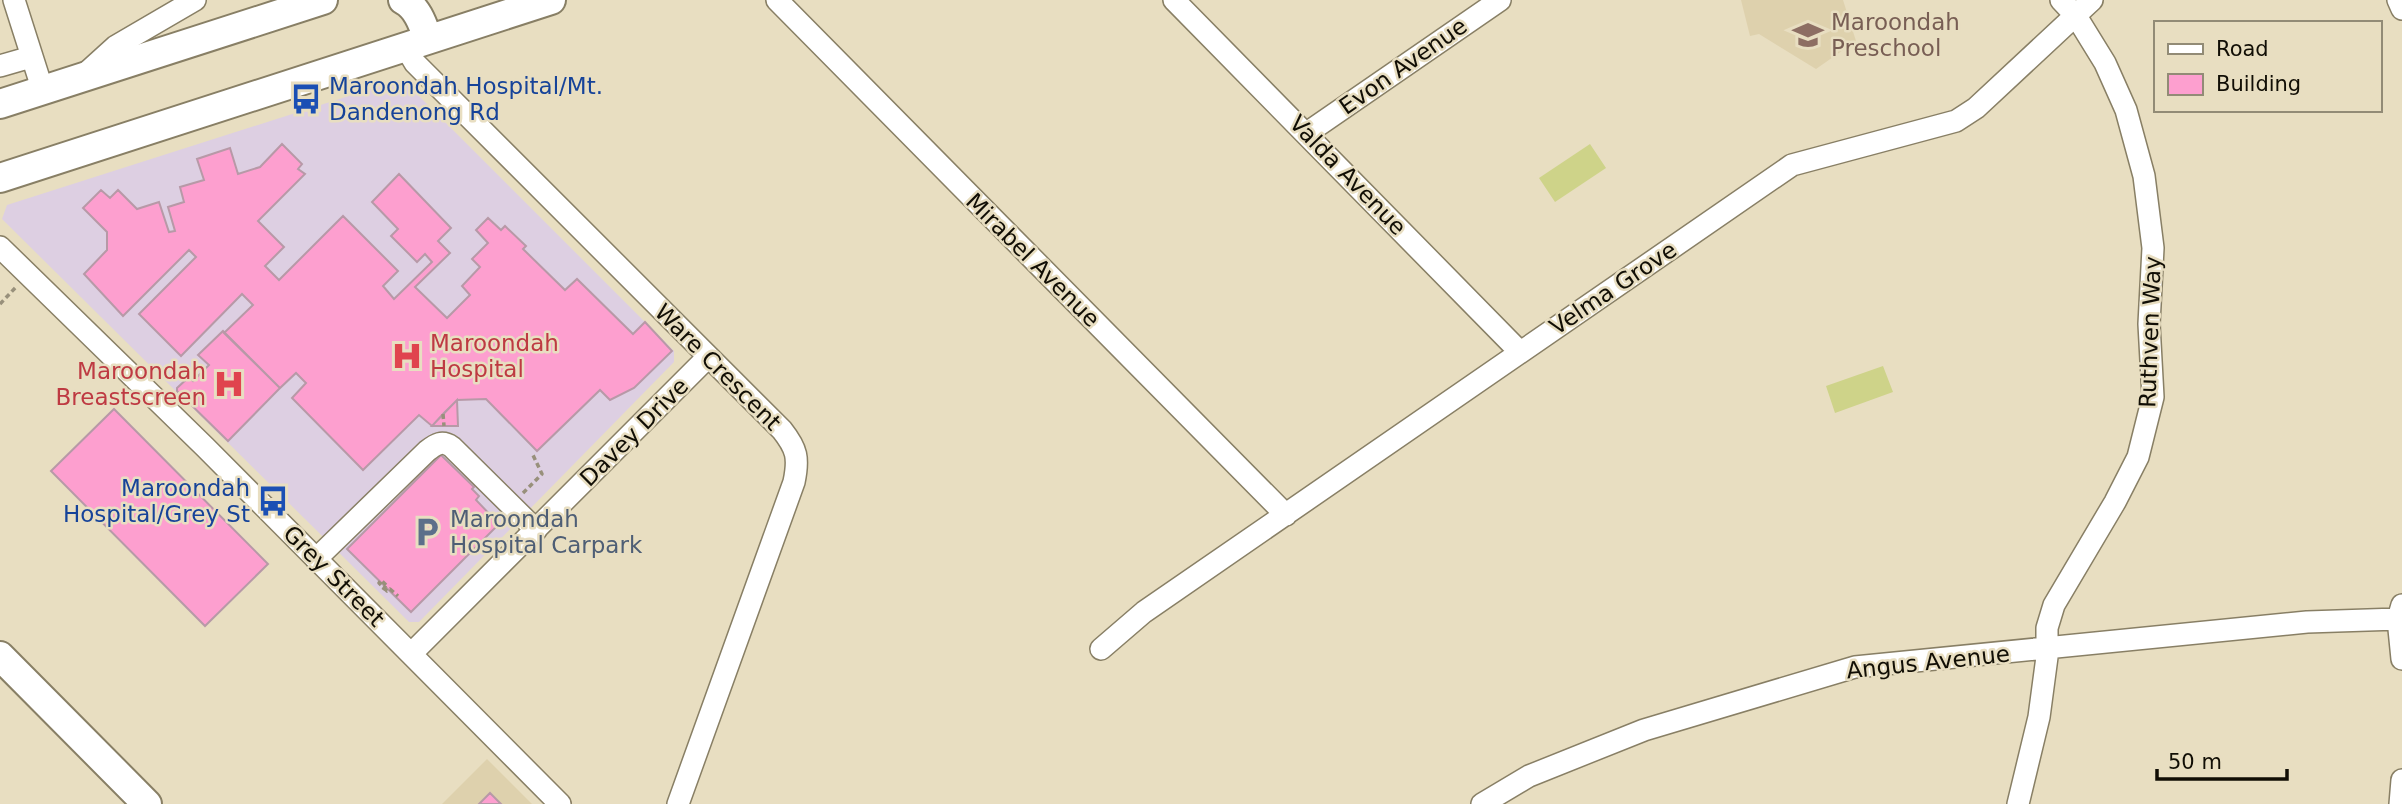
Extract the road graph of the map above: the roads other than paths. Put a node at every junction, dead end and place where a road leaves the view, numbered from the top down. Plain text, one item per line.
1 (13, 0) edge
2 (195, 0) edge
3 (323, 0) edge
4 (403, 0) edge
5 (551, 0) edge
6 (1174, 0) edge
7 (1500, 0) edge
8 (2060, 0) edge
9 (2092, 0) edge
10 (2398, 0) edge
11 (776, 2) edge
12 (2402, 9) edge
13 (2076, 16) junction
14 (417, 43) junction
15 (31, 57) junction
16 (0, 66) edge
17 (82, 77) junction
18 (43, 91) junction
19 (0, 104) edge
20 (1307, 133) junction
21 (0, 178) edge
22 (0, 240) edge
23 (0, 247) edge
24 (17, 262) junction
25 (1520, 352) junction
26 (708, 357) junction
27 (1286, 515) junction
28 (536, 530) junction
29 (316, 559) junction
30 (2400, 612) edge
31 (1101, 649) dead end
32 (2046, 650) junction
33 (411, 654) junction
34 (0, 656) edge
35 (2402, 659) edge
36 (2402, 780) edge
37 (147, 804) edge
38 (560, 804) edge
39 (678, 804) edge
40 (1482, 804) edge
41 (2018, 804) edge
42 (2400, 804) edge

1 - 15 street
2 - 17 street
3 - 17 main road
4 - 14 main road
5 - 14 main road
6 - 20 street, Valda Avenue
7 - 20 street, Evon Avenue
8 - 13 street
9 - 13 street, Velma Grove
10 - 12 street
11 - 27 street, Mirabel Avenue
13 - 25 street, Velma Grove
13 - 32 street, Ruthven Way
14 - 21 main road
14 - 26 street, Ware Crescent
15 - 16 street
15 - 18 street
17 - 18 main road
18 - 19 main road
20 - 25 street, Valda Avenue
22 - 24 street, Grey Street
23 - 24 street, Grey Street
24 - 29 street, Grey Street
25 - 27 street, Velma Grove
26 - 28 street, Davey Drive
26 - 39 street, Ware Crescent
27 - 31 street, Velma Grove
28 - 29 street
28 - 33 street, Davey Drive
29 - 33 street, Grey Street
30 - 32 street, Angus Avenue
30 - 35 street
32 - 40 street, Angus Avenue
32 - 41 street, Ruthven Way
33 - 38 street, Grey Street
34 - 37 main road
36 - 42 street

